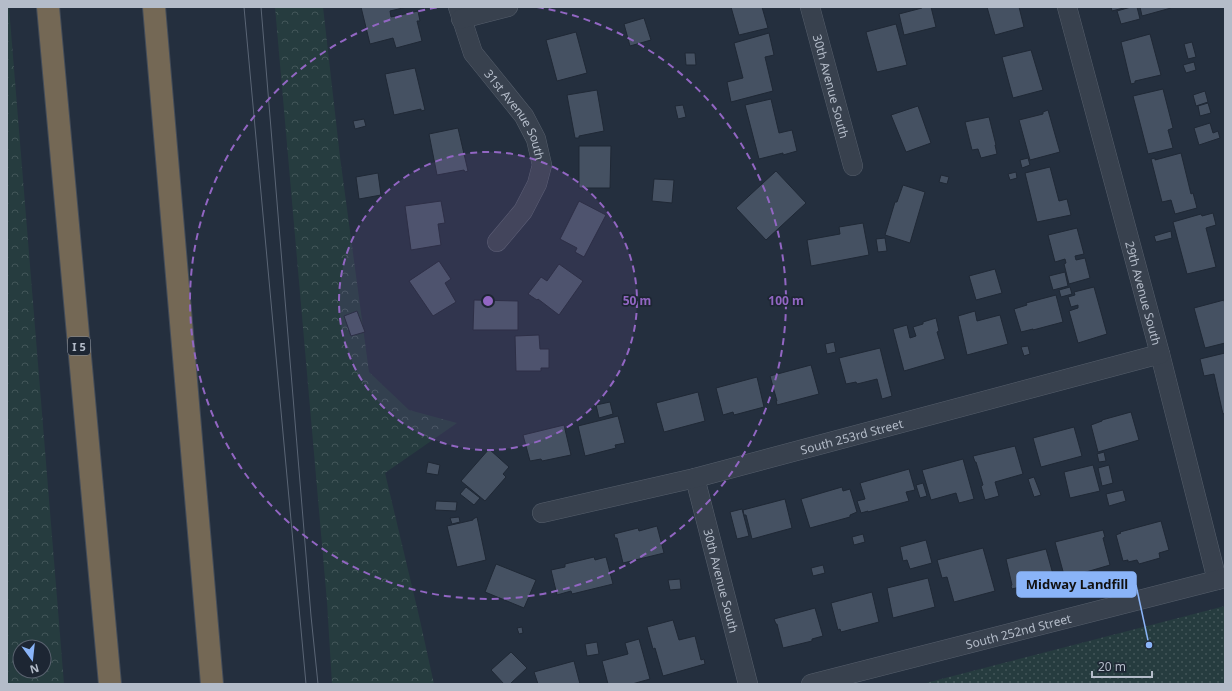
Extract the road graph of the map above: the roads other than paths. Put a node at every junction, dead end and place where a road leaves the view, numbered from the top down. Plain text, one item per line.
1 (48, 7) edge
2 (154, 7) edge
3 (508, 7) edge
4 (810, 7) edge
5 (1067, 7) edge
6 (460, 13) edge
7 (853, 166) dead end
8 (497, 242) dead end
9 (1160, 354) junction
10 (695, 478) junction
11 (542, 513) dead end
12 (1221, 579) edge
13 (110, 684) edge
14 (212, 684) edge
15 (748, 684) edge
16 (811, 684) edge

1 - 13 highway, I 5
2 - 14 highway
3 - 6 street
4 - 7 street, 30th Avenue South
5 - 9 street, 29th Avenue South
6 - 8 street, 31st Avenue South
9 - 10 street, South 253rd Street
9 - 12 street, 29th Avenue South
10 - 11 street, South 253rd Street
10 - 15 street, 30th Avenue South
12 - 16 street, South 252nd Street

